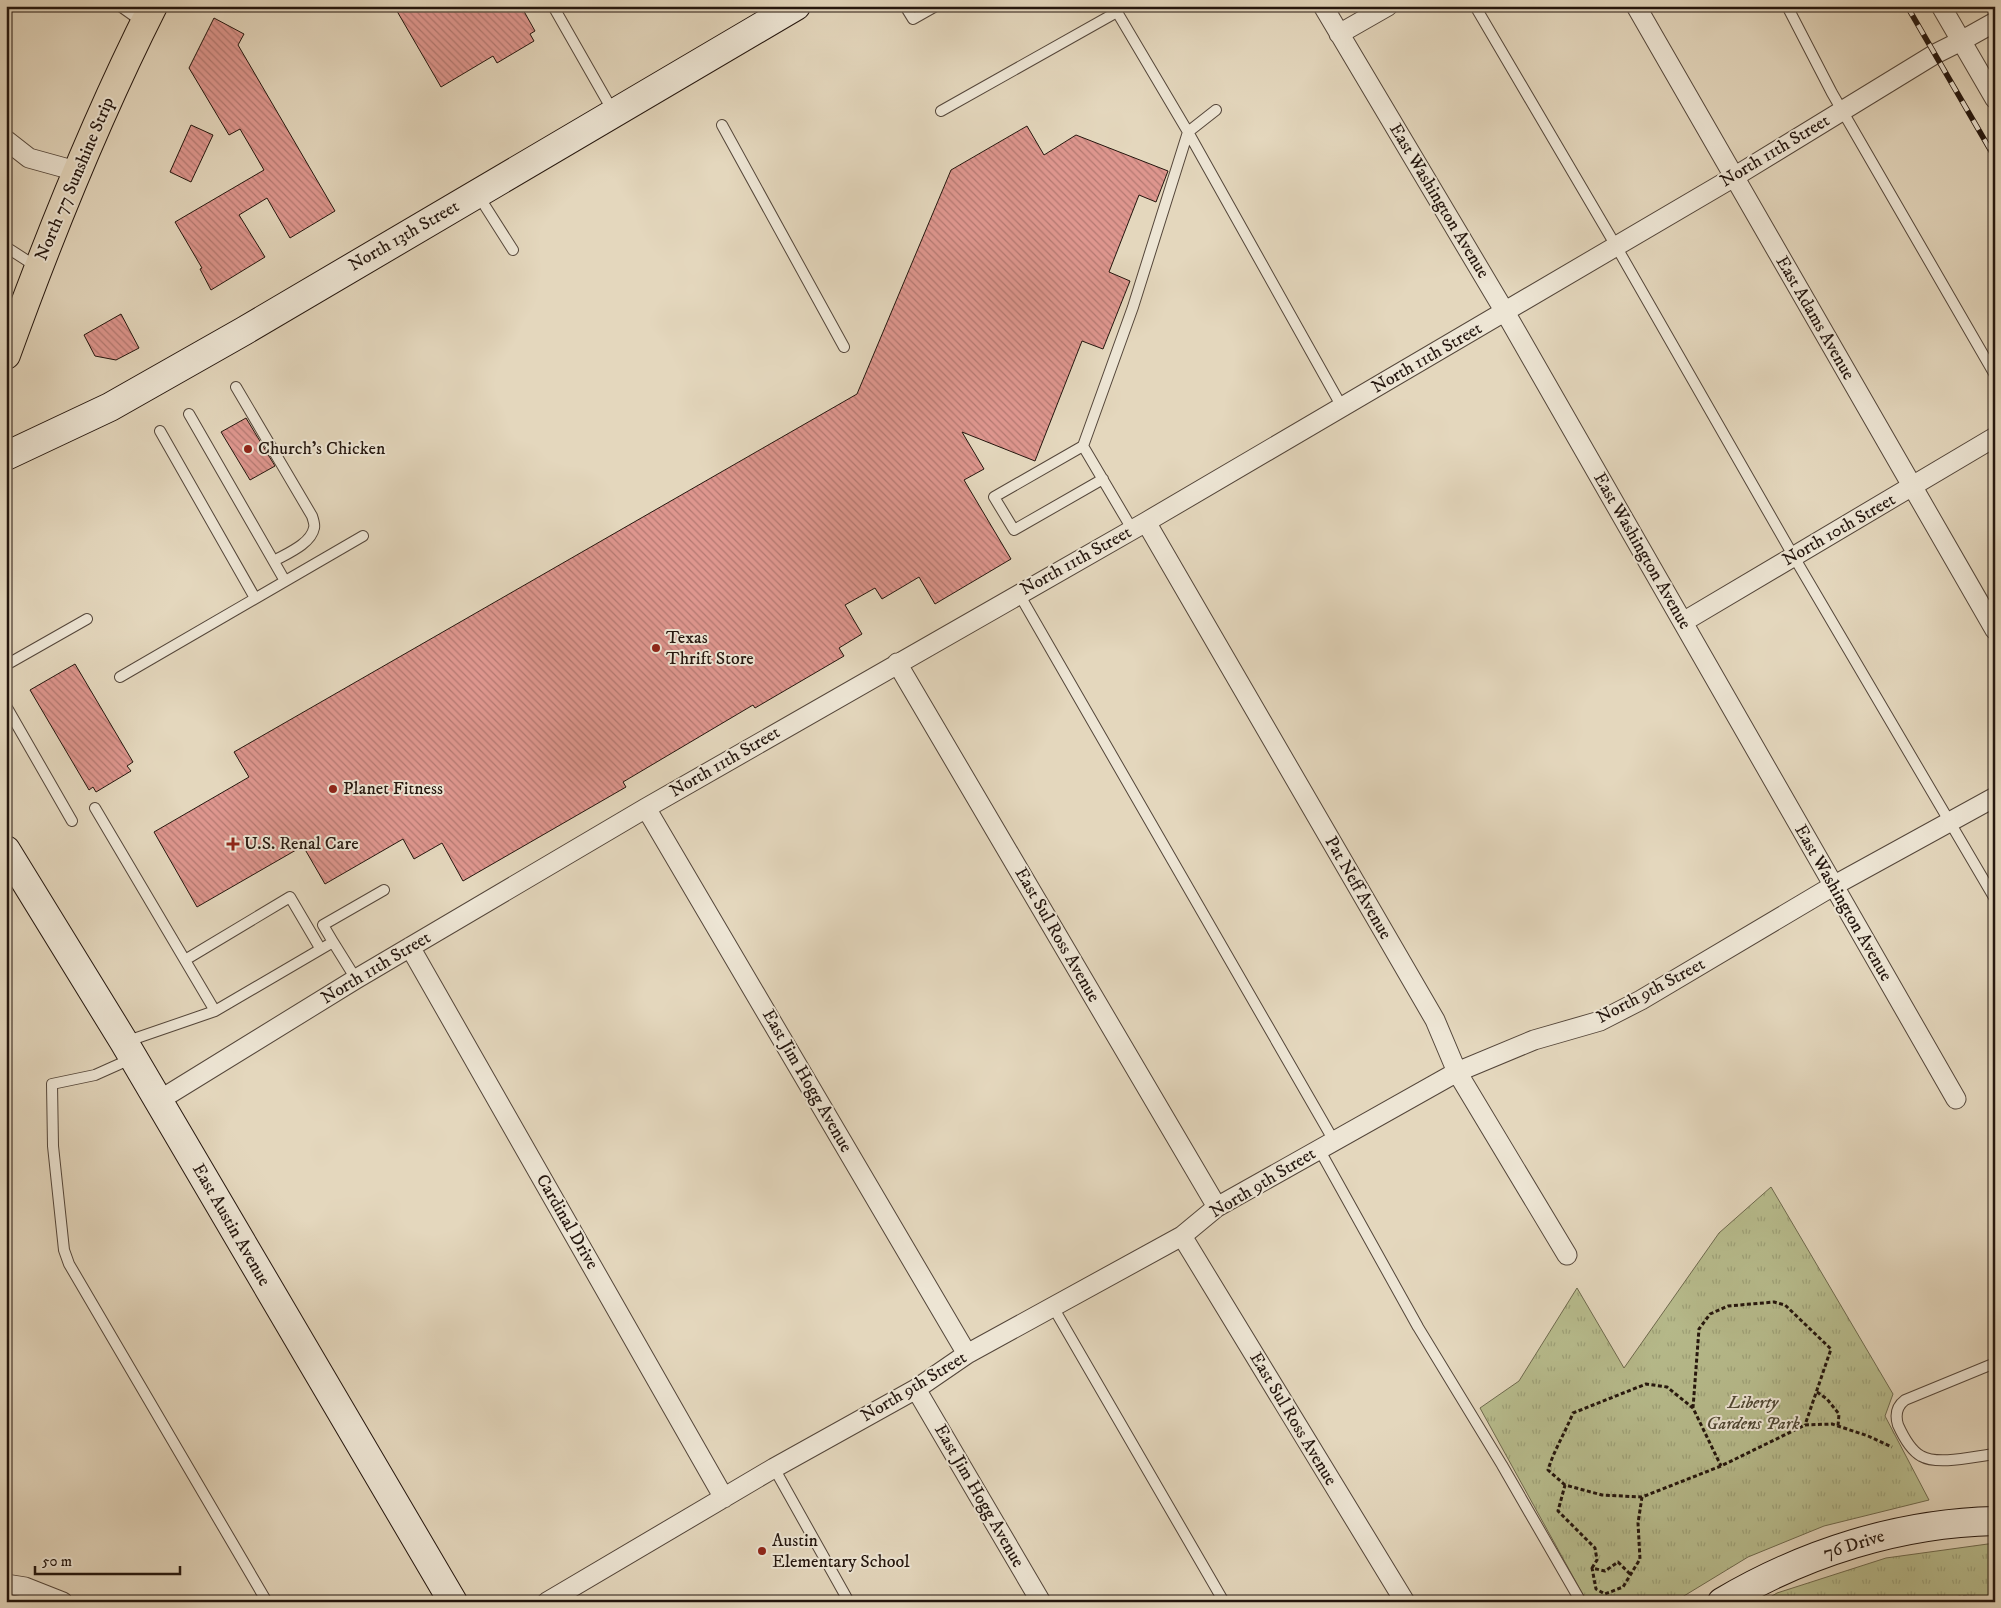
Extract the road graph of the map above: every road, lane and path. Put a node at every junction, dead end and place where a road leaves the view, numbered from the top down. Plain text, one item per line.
1 (120, 6) edge
2 (553, 6) edge
3 (796, 6) edge
4 (905, 6) edge
5 (936, 6) edge
6 (1323, 6) edge
7 (1388, 6) edge
8 (1475, 6) edge
9 (1636, 6) edge
10 (1787, 6) edge
11 (1941, 6) edge
12 (1116, 9) edge
13 (148, 15) edge
14 (1995, 22) edge
15 (1339, 34) junction
16 (1961, 41) junction
17 (1995, 99) edge
18 (1216, 110) dead end
19 (1842, 110) junction
20 (941, 111) dead end
21 (614, 114) junction
22 (722, 125) dead end
23 (1188, 132) junction
24 (6, 140) edge
25 (76, 171) junction
26 (1734, 177) junction
27 (477, 194) junction
28 (1616, 246) junction
29 (6, 247) edge
30 (513, 250) dead end
31 (38, 268) junction
32 (1505, 312) junction
33 (844, 347) dead end
34 (6, 355) edge
35 (1995, 375) edge
36 (236, 387) dead end
37 (1342, 407) junction
38 (189, 414) dead end
39 (160, 431) dead end
40 (1995, 437) edge
41 (1083, 446) junction
42 (6, 456) edge
43 (1103, 479) junction
44 (1912, 487) junction
45 (1139, 526) junction
46 (363, 536) dead end
47 (1794, 557) junction
48 (274, 561) junction
49 (285, 581) junction
50 (1019, 594) junction
51 (255, 598) junction
52 (87, 619) dead end
53 (1683, 622) junction
54 (1995, 630) edge
55 (897, 663) junction
56 (6, 665) edge
57 (120, 677) dead end
58 (6, 706) edge
59 (1995, 797) edge
60 (95, 808) dead end
61 (646, 808) junction
62 (72, 821) dead end
63 (1950, 821) junction
64 (6, 850) edge
65 (1833, 886) junction
66 (384, 890) dead end
67 (1995, 899) edge
68 (333, 942) junction
69 (410, 947) junction
70 (320, 948) junction
71 (185, 960) junction
72 (356, 979) junction
73 (214, 1011) junction
74 (128, 1050) junction
75 (1457, 1072) junction
76 (1956, 1099) dead end
77 (158, 1101) junction
78 (1327, 1145) junction
79 (1216, 1207) junction
80 (1182, 1236) junction
81 (1567, 1256) dead end
82 (1053, 1307) junction
83 (967, 1354) junction
84 (1995, 1363) edge
85 (916, 1389) junction
86 (1817, 1392) junction
87 (1693, 1408) junction
88 (1805, 1425) junction
89 (1838, 1426) junction
90 (1895, 1449) dead end
91 (1995, 1454) edge
92 (1721, 1466) junction
93 (774, 1468) junction
94 (1565, 1485) junction
95 (724, 1498) junction
96 (1642, 1498) junction
97 (1995, 1521) edge
98 (1592, 1568) junction
99 (1630, 1574) junction
100 (6, 1584) edge
101 (1995, 1598) edge
102 (63, 1602) edge
103 (267, 1602) edge
104 (453, 1602) edge
105 (547, 1602) edge
106 (849, 1602) edge
107 (1041, 1602) edge
108 (1224, 1602) edge
109 (1405, 1602) edge
110 (1581, 1602) edge
111 (1722, 1602) edge
112 (1931, 1602) edge

1 - 13 lane
2 - 21 lane
3 - 21 street, North 13th Street
4 - 5 lane
6 - 15 street, East Washington Avenue
7 - 15 street
8 - 28 lane
9 - 26 street, East Adams Avenue
10 - 19 lane
11 - 16 street
12 - 20 lane
12 - 23 lane
13 - 25 main road, North 77 Sunshine Strip
14 - 16 street, North 11th Street
15 - 32 street, East Washington Avenue
16 - 17 street
16 - 19 street, North 11th Street
18 - 23 lane
19 - 26 street, North 11th Street
19 - 35 lane
21 - 27 street, North 13th Street
22 - 33 lane
23 - 37 lane
23 - 41 lane
24 - 25 street
25 - 31 main road, North 77 Sunshine Strip
26 - 28 street, North 11th Street
26 - 44 street, East Adams Avenue
27 - 30 lane
27 - 42 street, North 13th Street
28 - 32 street, North 11th Street
28 - 47 lane
29 - 31 lane
31 - 34 main road, North 77 Sunshine Strip
32 - 37 street, North 11th Street
32 - 53 street, East Washington Avenue
36 - 48 lane
37 - 45 street, North 11th Street
38 - 48 lane
39 - 51 lane
40 - 44 street, North 10th Street
41 - 43 lane
41 - 43 lane
43 - 45 lane
44 - 47 street, North 10th Street
44 - 54 street, East Adams Avenue
45 - 50 street, North 11th Street
45 - 75 street, Pat Neff Avenue
46 - 49 lane
47 - 53 street, North 10th Street
47 - 63 lane
48 - 49 lane
49 - 51 lane
50 - 55 street, North 11th Street
50 - 78 lane
51 - 57 lane
52 - 56 lane
53 - 65 street, East Washington Avenue
55 - 61 street, North 11th Street
55 - 79 street, East Sul Ross Avenue
58 - 62 lane
59 - 63 street, North 9th Street
60 - 71 lane
61 - 69 street, North 11th Street
61 - 83 street, East Jim Hogg Avenue
63 - 65 street, North 9th Street
63 - 67 lane
64 - 74 street, East Austin Avenue
65 - 75 street, North 9th Street
65 - 76 street, East Washington Avenue
66 - 68 lane
68 - 70 lane
68 - 72 lane
69 - 72 street, North 11th Street
69 - 95 street, Cardinal Drive
70 - 71 lane
70 - 73 lane
71 - 73 lane
72 - 77 street, North 11th Street
73 - 74 lane
74 - 77 street, East Austin Avenue
74 - 103 lane
75 - 78 street, North 9th Street
75 - 81 street, Pat Neff Avenue
77 - 104 street, East Austin Avenue
78 - 79 street, North 9th Street
78 - 110 lane
79 - 80 street, North 9th Street
80 - 82 street, North 9th Street
80 - 109 street, East Sul Ross Avenue
82 - 83 street, North 9th Street
82 - 108 lane
83 - 85 street, North 9th Street
84 - 91 lane
85 - 93 street, North 9th Street
85 - 107 street, East Jim Hogg Avenue
86 - 87 path
86 - 88 path
86 - 89 path
87 - 92 path
87 - 94 path
88 - 89 path
88 - 92 path
89 - 90 path
92 - 96 path
93 - 95 street, North 9th Street
93 - 106 lane
94 - 96 path
94 - 98 path
95 - 105 street, North 9th Street
96 - 99 path
97 - 111 street, 76 Drive
98 - 99 path
98 - 99 path
100 - 102 street
101 - 112 path

